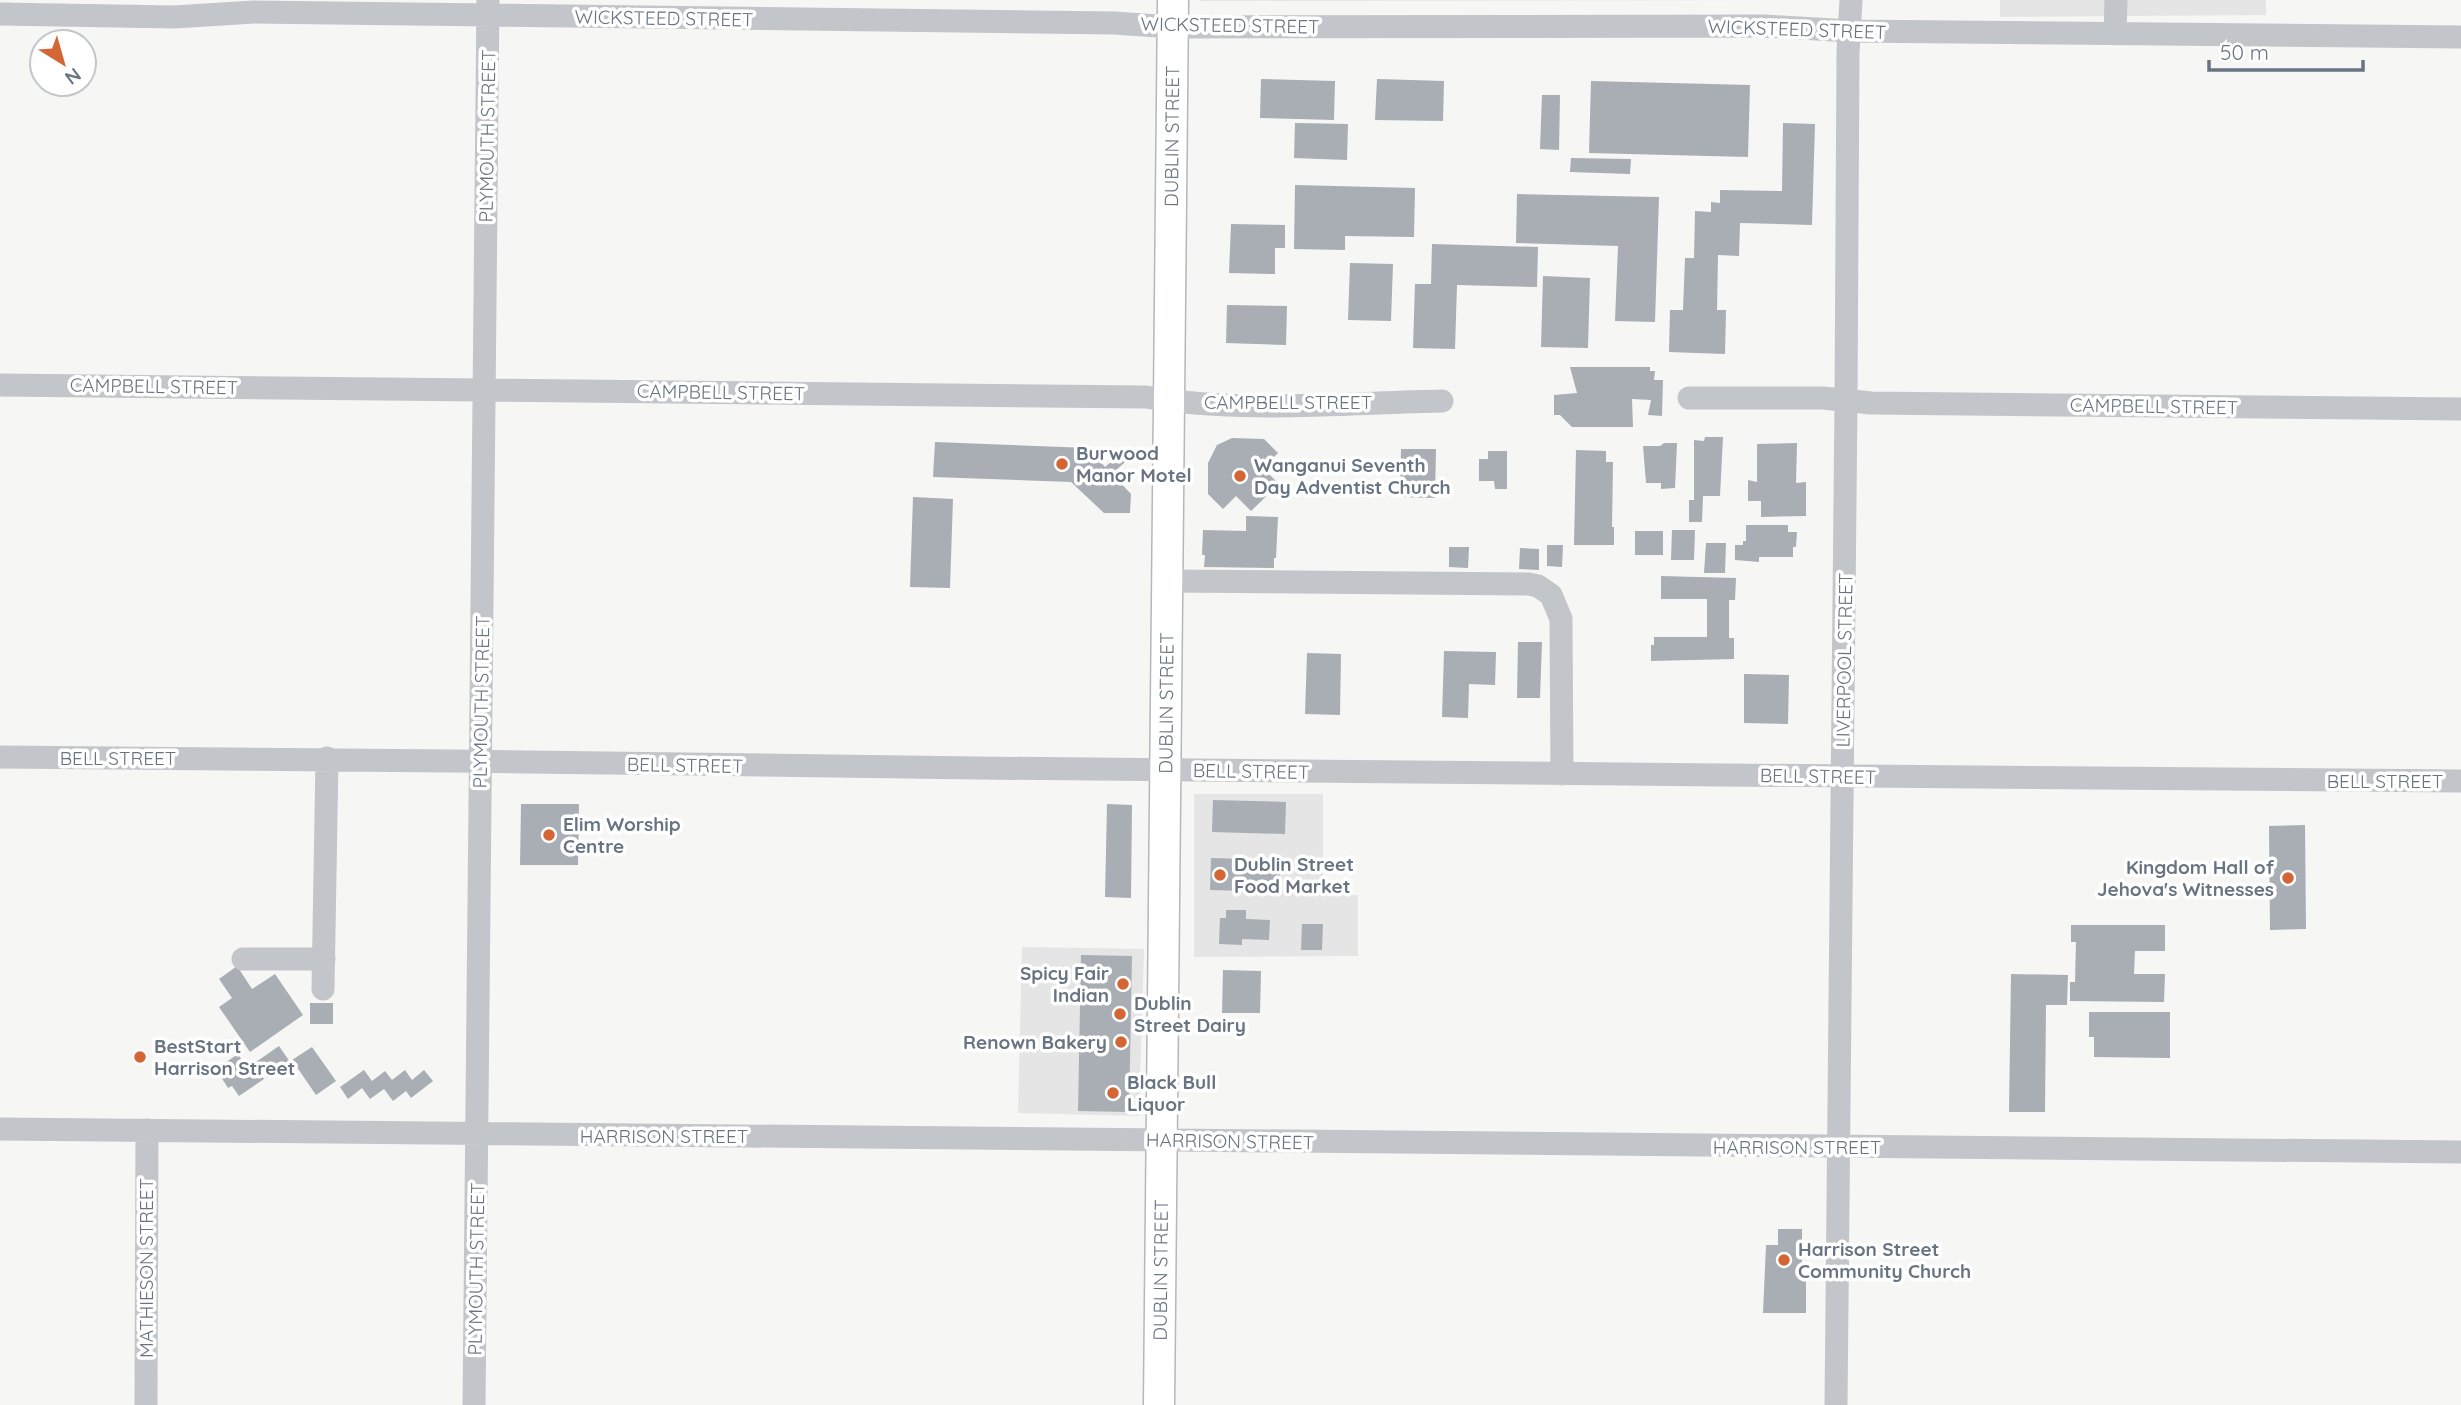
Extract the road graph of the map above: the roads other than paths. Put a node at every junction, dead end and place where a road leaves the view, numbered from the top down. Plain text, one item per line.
1 (1851, 0) edge
2 (2116, 0) edge
3 (27, 7) edge
4 (488, 8) edge
5 (1172, 13) edge
6 (0, 14) edge
7 (1850, 31) junction
8 (2115, 34) junction
9 (2461, 37) edge
10 (0, 385) edge
11 (484, 389) junction
12 (1689, 398) dead end
13 (1168, 401) junction
14 (1442, 401) dead end
15 (1846, 401) junction
16 (2461, 409) edge
17 (1167, 582) junction
18 (0, 757) edge
19 (327, 758) junction
20 (480, 762) junction
21 (1165, 770) junction
22 (1562, 774) junction
23 (1842, 776) junction
24 (2461, 781) edge
25 (243, 959) dead end
26 (324, 959) junction
27 (323, 989) dead end
28 (0, 1129) edge
29 (147, 1130) junction
30 (478, 1135) junction
31 (1161, 1141) junction
32 (1838, 1147) junction
33 (2461, 1152) edge
34 (146, 1405) edge
35 (474, 1405) edge
36 (1159, 1405) edge
37 (1836, 1405) edge

1 - 7 street, LIVERPOOL STREET
2 - 8 street
3 - 4 street, WICKSTEED STREET
3 - 6 street, WICKSTEED STREET
4 - 5 street, WICKSTEED STREET
4 - 11 street, PLYMOUTH STREET
5 - 7 street, WICKSTEED STREET
5 - 13 main road, DUBLIN STREET
7 - 8 street, WICKSTEED STREET
7 - 15 street, LIVERPOOL STREET
8 - 9 street, WICKSTEED STREET
10 - 11 street, CAMPBELL STREET
11 - 13 street, CAMPBELL STREET
11 - 20 street, PLYMOUTH STREET
12 - 15 street, CAMPBELL STREET
13 - 14 street, CAMPBELL STREET
13 - 17 main road, DUBLIN STREET
15 - 16 street, CAMPBELL STREET
15 - 23 street, LIVERPOOL STREET
17 - 21 main road, DUBLIN STREET
17 - 22 street
18 - 19 street, BELL STREET
19 - 20 street, BELL STREET
19 - 26 street
20 - 21 street, BELL STREET
20 - 30 street, PLYMOUTH STREET
21 - 22 street, BELL STREET
21 - 31 main road, DUBLIN STREET
22 - 23 street, BELL STREET
23 - 24 street, BELL STREET
23 - 32 street, LIVERPOOL STREET
25 - 26 street
26 - 27 street
28 - 29 street, HARRISON STREET
29 - 30 street, HARRISON STREET
29 - 34 street, MATHIESON STREET
30 - 31 street, HARRISON STREET
30 - 35 street, PLYMOUTH STREET
31 - 32 street, HARRISON STREET
31 - 36 main road, DUBLIN STREET
32 - 33 street, HARRISON STREET
32 - 37 street, LIVERPOOL STREET

